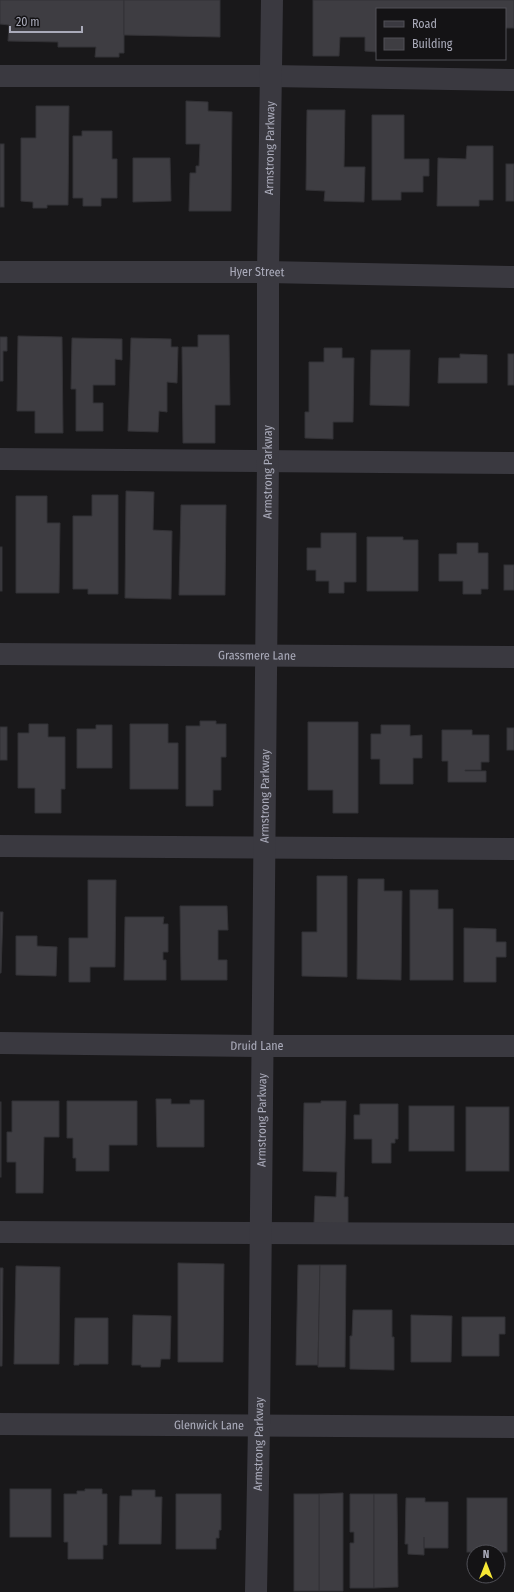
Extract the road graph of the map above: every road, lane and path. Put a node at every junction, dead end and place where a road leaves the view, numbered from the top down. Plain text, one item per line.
1 (272, 0) edge
2 (0, 76) edge
3 (271, 76) junction
4 (514, 80) edge
5 (0, 272) edge
6 (268, 272) junction
7 (514, 277) edge
8 (0, 460) edge
9 (268, 460) junction
10 (514, 463) edge
11 (0, 654) edge
12 (266, 654) junction
13 (514, 657) edge
14 (0, 846) edge
15 (264, 848) junction
16 (514, 849) edge
17 (0, 1043) edge
18 (262, 1046) junction
19 (514, 1046) edge
20 (0, 1232) edge
21 (260, 1233) junction
22 (514, 1234) edge
23 (0, 1424) edge
24 (260, 1426) junction
25 (514, 1427) edge
26 (256, 1592) edge

1 - 3 street, Armstrong Parkway
2 - 3 street
3 - 4 street
3 - 6 street, Armstrong Parkway
5 - 6 street, Hyer Street
6 - 7 street, Hyer Street
6 - 9 street, Armstrong Parkway
8 - 9 street
9 - 10 street
9 - 12 street, Armstrong Parkway
11 - 12 street, Grassmere Lane
12 - 13 street, Grassmere Lane
12 - 15 street, Armstrong Parkway
14 - 15 street
15 - 16 street
15 - 18 street, Armstrong Parkway
17 - 18 street, Druid Lane
18 - 19 street, Druid Lane
18 - 21 street, Armstrong Parkway
20 - 21 street
21 - 22 street
21 - 24 street, Armstrong Parkway
23 - 24 street, Glenwick Lane
24 - 25 street, Glenwick Lane
24 - 26 street, Armstrong Parkway

